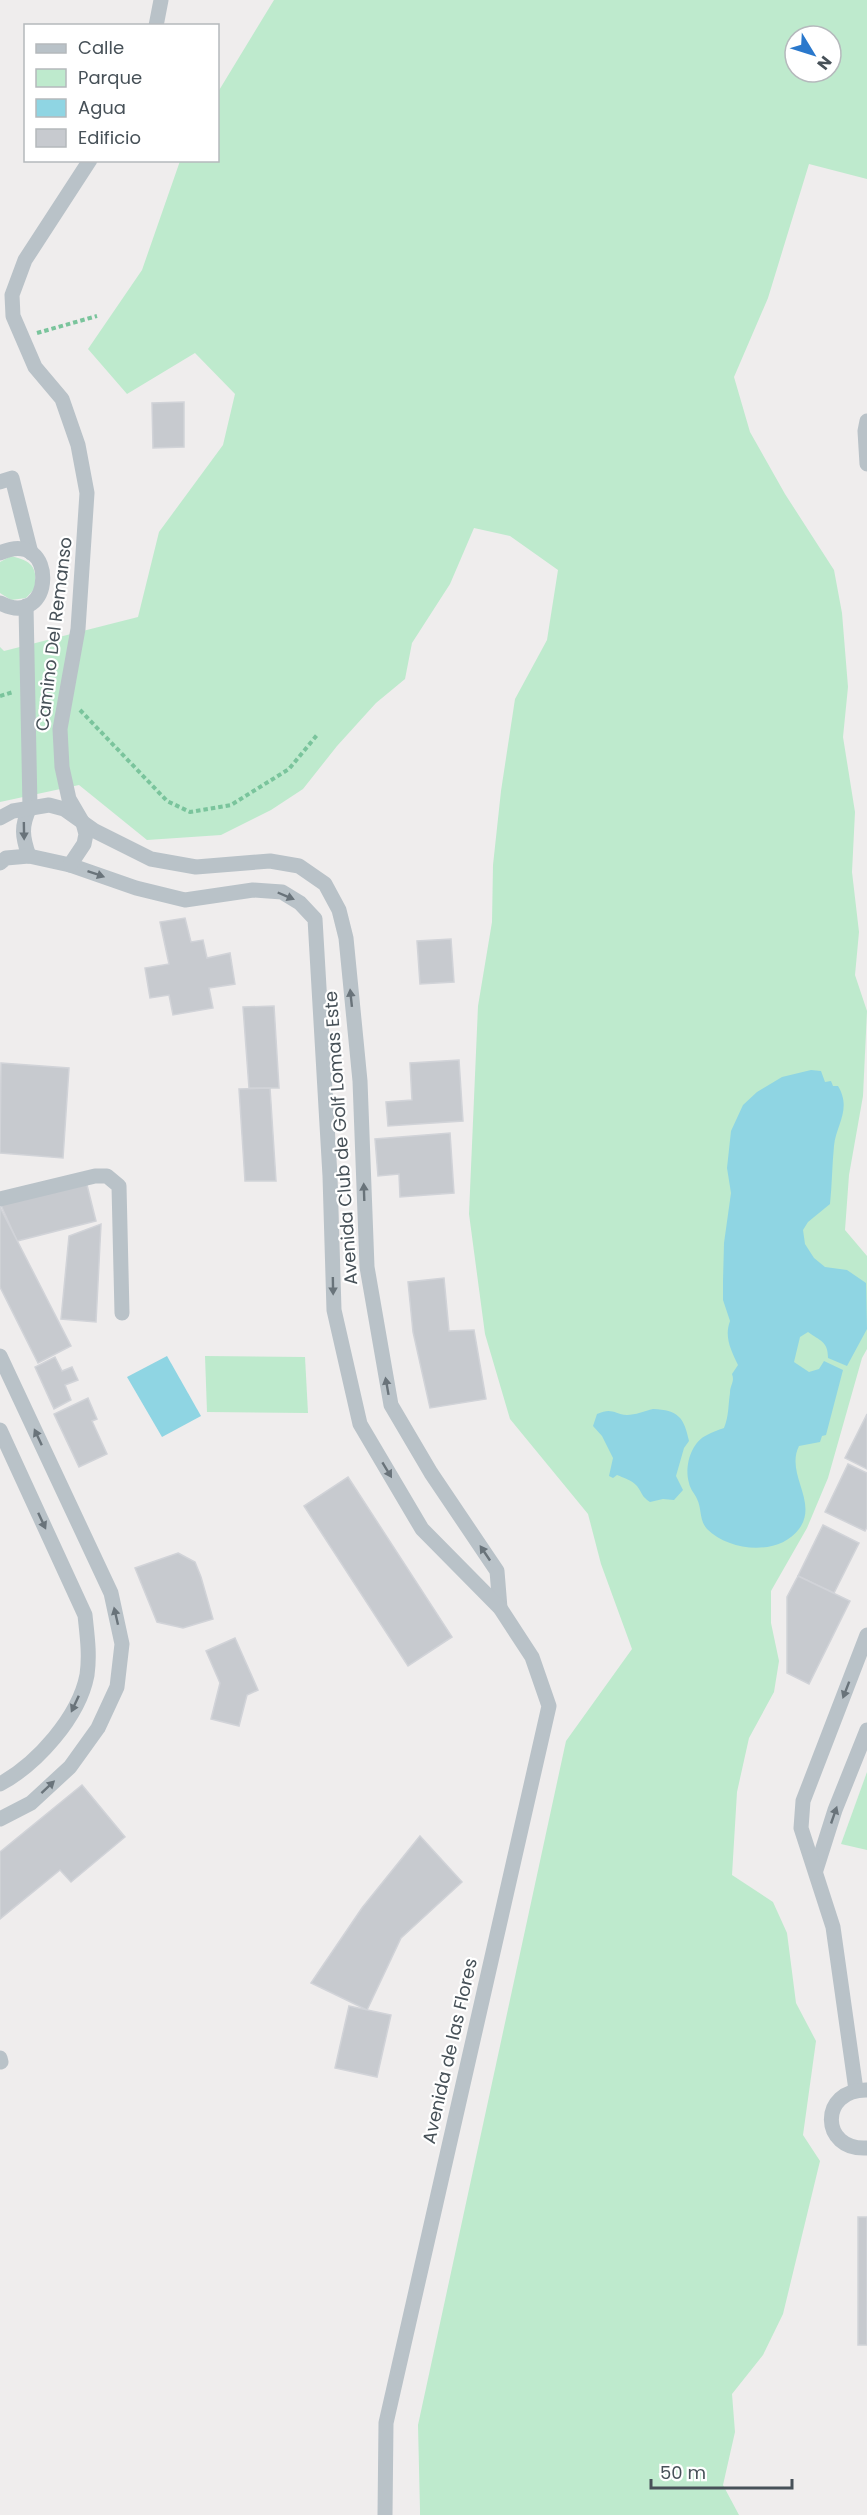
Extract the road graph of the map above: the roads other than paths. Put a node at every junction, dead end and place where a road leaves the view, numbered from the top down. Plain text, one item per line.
1 (161, 0) edge
2 (156, 24) edge
3 (89, 162) edge
4 (867, 421) edge
5 (867, 464) edge
6 (0, 482) edge
7 (0, 553) edge
8 (31, 553) junction
9 (0, 603) edge
10 (26, 606) junction
11 (30, 807) junction
12 (0, 818) edge
13 (83, 823) junction
14 (29, 856) junction
15 (0, 863) edge
16 (70, 865) junction
17 (0, 1199) edge
18 (122, 1313) dead end
19 (0, 1356) edge
20 (0, 1430) edge
21 (500, 1608) junction
22 (867, 1635) edge
23 (867, 1730) edge
24 (0, 1784) edge
25 (0, 1819) edge
26 (816, 1870) junction
27 (861, 2090) edge
28 (867, 2148) edge
29 (385, 2515) edge

1 - 2 street
3 - 13 street, Camino Del Remanso
4 - 5 street
6 - 8 street
7 - 8 street
8 - 10 street
9 - 10 street
10 - 11 street
11 - 12 street, Avenida Club de Golf Lomas Este
11 - 13 street, Avenida Club de Golf Lomas Este
11 -> 14 street
13 - 16 street
21 -> 13 street, Avenida Club de Golf Lomas Este
14 - 15 street, Avenida Club de Golf Lomas Este
14 - 16 street, Avenida Club de Golf Lomas Este
16 -> 21 street, Avenida Club de Golf Lomas Este
17 - 18 street
25 -> 19 street
20 -> 24 street
21 - 29 street, Avenida de las Flores
22 -> 26 street
26 -> 23 street
26 - 27 street
27 - 28 street

